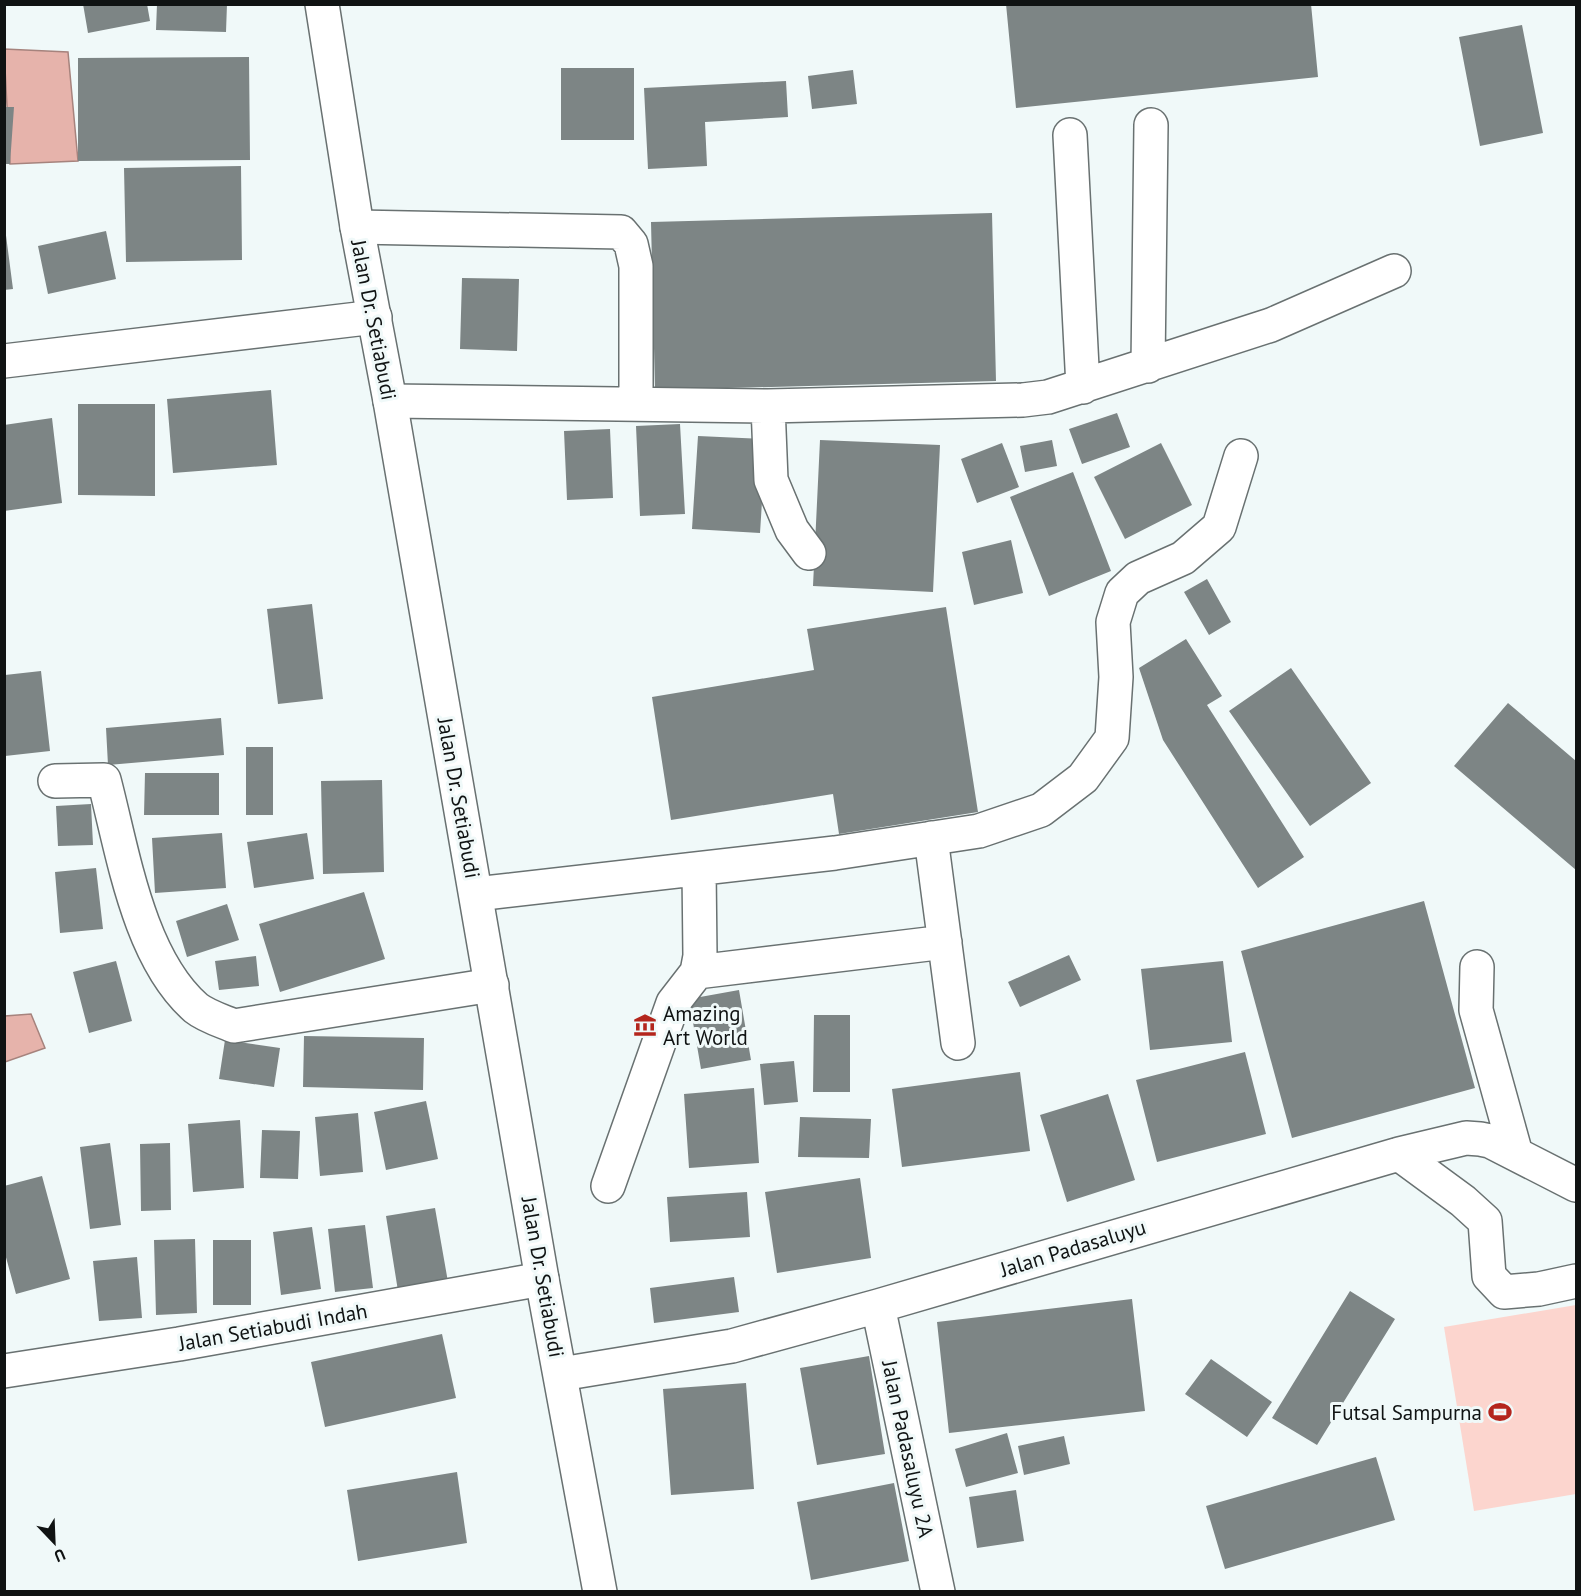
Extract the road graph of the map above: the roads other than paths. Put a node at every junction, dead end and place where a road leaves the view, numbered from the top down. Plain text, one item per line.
1 (322, 4) edge
2 (1151, 125) dead end
3 (1070, 135) dead end
4 (357, 227) junction
5 (1394, 272) dead end
6 (375, 316) junction
7 (4, 361) edge
8 (1148, 366) junction
9 (1083, 387) junction
10 (390, 400) junction
11 (636, 404) junction
12 (768, 406) junction
13 (1241, 456) dead end
14 (809, 553) dead end
15 (55, 781) dead end
16 (931, 838) junction
17 (699, 869) junction
18 (476, 894) junction
19 (945, 942) junction
20 (1478, 966) dead end
21 (697, 972) junction
22 (492, 985) junction
23 (958, 1043) dead end
24 (1398, 1154) junction
25 (1516, 1154) junction
26 (1576, 1185) edge
27 (608, 1186) dead end
28 (542, 1278) junction
29 (1576, 1281) edge
30 (878, 1306) junction
31 (4, 1371) edge
32 (561, 1374) junction
33 (600, 1592) edge
34 (938, 1592) edge

1 - 4 street, Jalan Dr. Setiabudi
2 - 8 street
3 - 9 street
4 - 6 street, Jalan Dr. Setiabudi
4 - 11 street
5 - 8 street
6 - 7 street
6 - 10 street, Jalan Dr. Setiabudi
8 - 9 street
9 - 12 street
10 - 11 street
10 - 18 street, Jalan Dr. Setiabudi
11 - 12 street
12 - 14 street
13 - 16 street
15 - 22 street
16 - 17 street
16 - 19 street
17 - 18 street
17 - 21 street
18 - 22 street, Jalan Dr. Setiabudi
19 - 21 street
19 - 23 street
20 - 25 street
21 - 27 street
22 - 28 street, Jalan Dr. Setiabudi
24 - 25 street, Jalan Padasaluyu
24 - 29 street
24 - 30 street, Jalan Padasaluyu
25 - 26 street, Jalan Padasaluyu
28 - 31 street, Jalan Setiabudi Indah
28 - 32 street, Jalan Dr. Setiabudi
30 - 32 street, Jalan Padasaluyu
30 - 34 street, Jalan Padasaluyu 2A
32 - 33 street, Jalan Dr. Setiabudi

